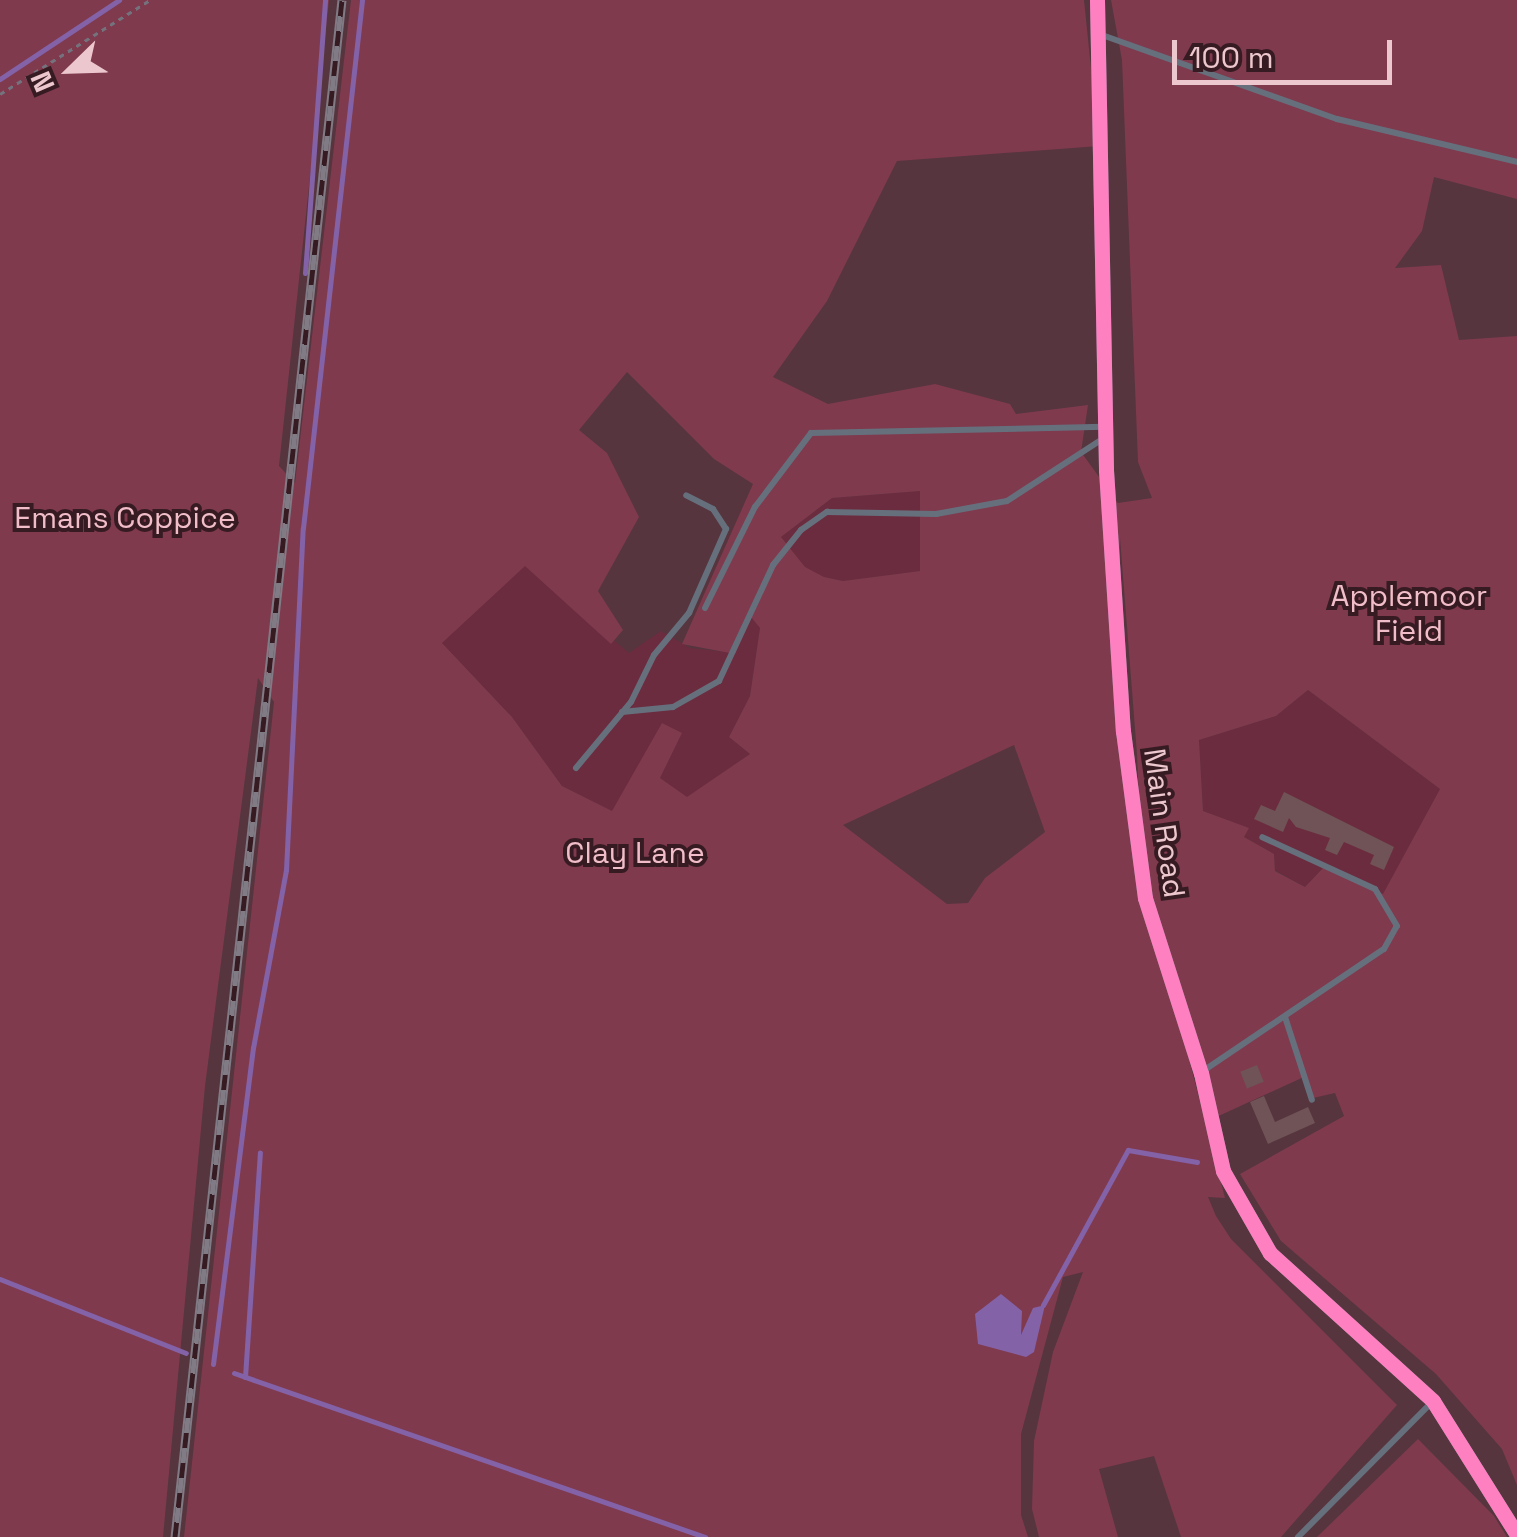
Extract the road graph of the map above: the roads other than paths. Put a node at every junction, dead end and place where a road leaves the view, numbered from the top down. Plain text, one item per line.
1 (1097, 0) edge
2 (1102, 35) junction
3 (1517, 162) edge
4 (1106, 432) junction
5 (686, 495) dead end
6 (705, 608) dead end
7 (622, 712) junction
8 (576, 768) dead end
9 (1262, 837) dead end
10 (1285, 1018) junction
11 (1201, 1073) junction
12 (1312, 1100) dead end
13 (1433, 1401) junction
14 (1517, 1534) edge
15 (1298, 1537) edge

1 - 2 street, Main Road
2 - 3 lane
2 - 4 street, Main Road
4 - 6 lane
4 - 7 lane
4 - 11 street, Main Road
5 - 7 lane
7 - 8 lane
9 - 10 lane
10 - 11 lane
10 - 12 lane
11 - 13 street, Main Road
13 - 14 street, Main Road
13 - 15 lane

